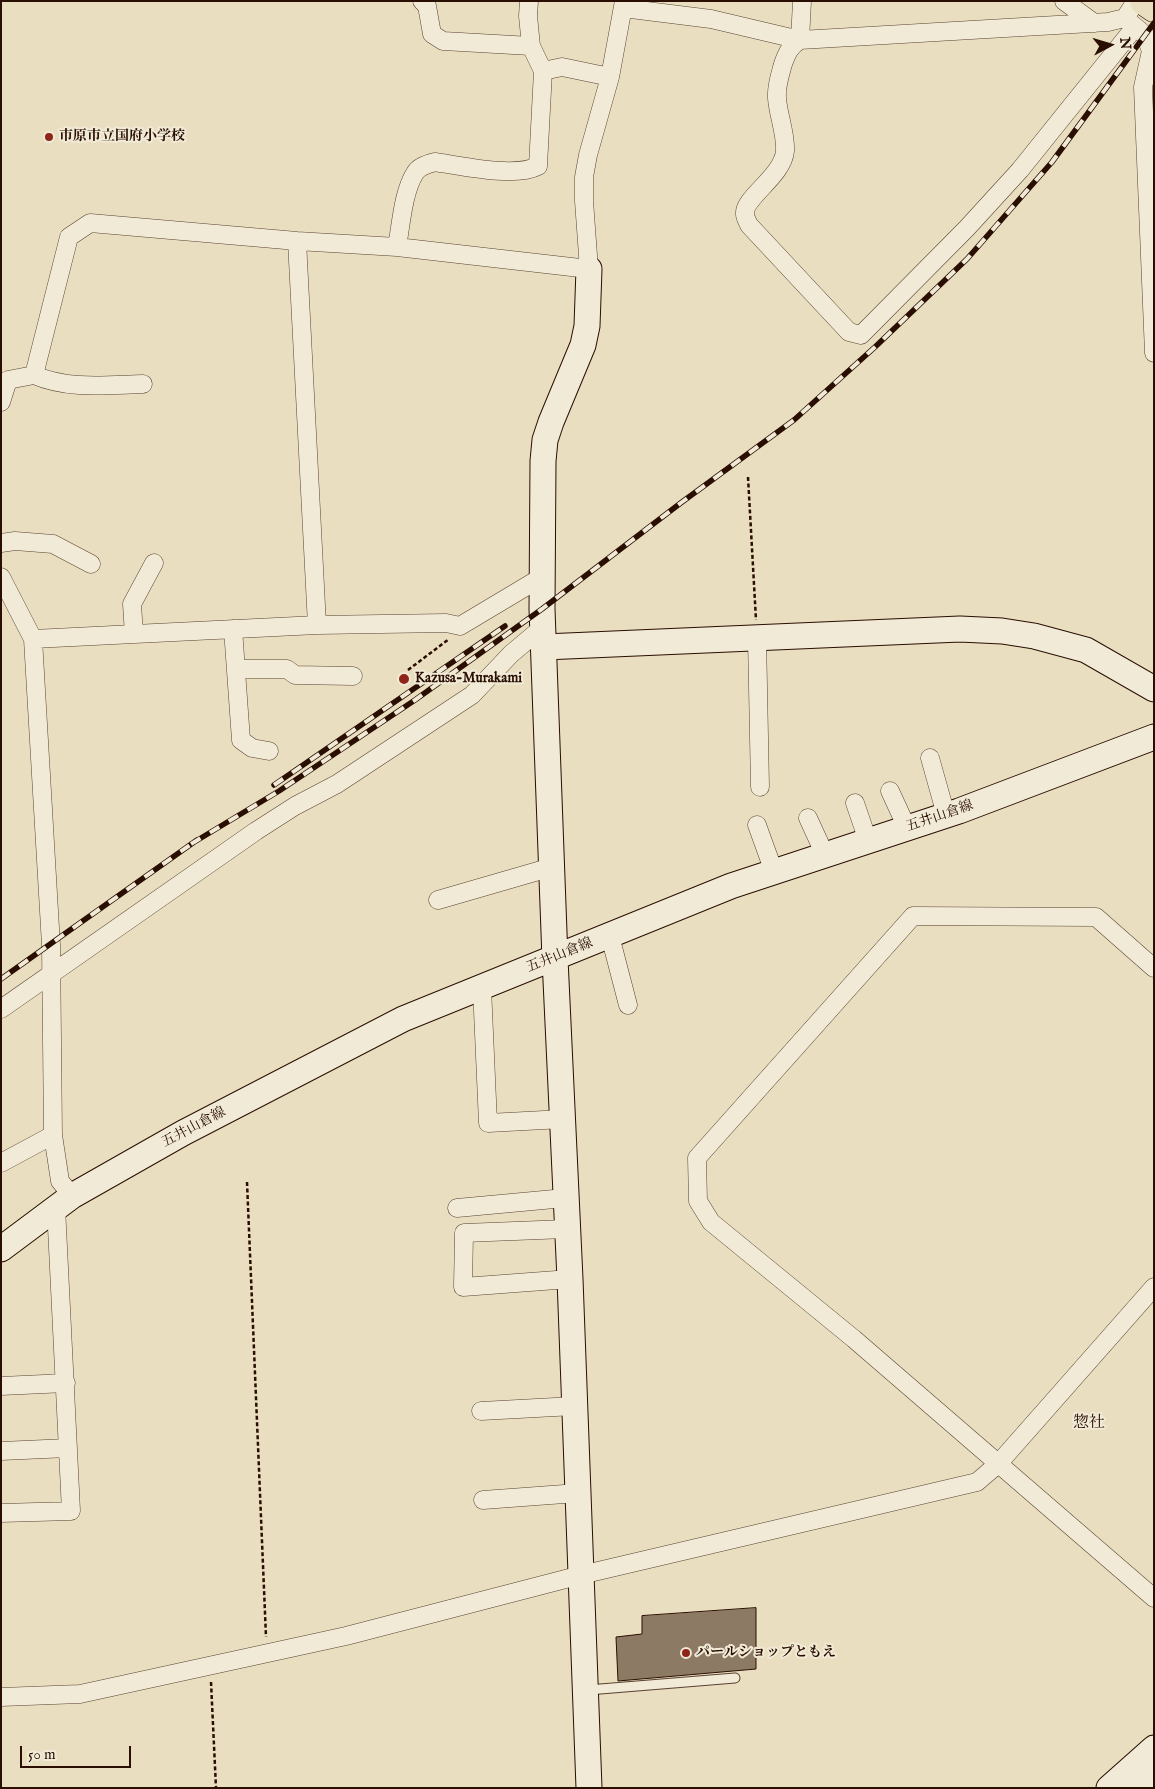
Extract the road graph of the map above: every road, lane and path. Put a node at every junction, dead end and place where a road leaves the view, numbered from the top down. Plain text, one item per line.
1 (422, 1) edge
2 (529, 1) edge
3 (802, 1) edge
4 (1064, 1) edge
5 (1136, 1) edge
6 (623, 5) edge
7 (1139, 14) edge
8 (1094, 23) junction
9 (800, 40) junction
10 (531, 46) junction
11 (543, 70) junction
12 (610, 77) junction
13 (1149, 85) edge
14 (297, 241) junction
15 (397, 247) junction
16 (589, 269) junction
17 (1154, 353) edge
18 (34, 376) junction
19 (143, 384) dead end
20 (1, 402) edge
21 (748, 477) dead end
22 (1, 543) edge
23 (154, 563) dead end
24 (91, 564) dead end
25 (1, 577) edge
26 (542, 577) junction
27 (317, 625) junction
28 (460, 626) junction
29 (233, 629) junction
30 (134, 634) junction
31 (543, 637) junction
32 (757, 637) junction
33 (33, 639) junction
34 (236, 669) junction
35 (408, 670) dead end
36 (353, 676) dead end
37 (1154, 689) edge
38 (1154, 737) edge
39 (269, 751) dead end
40 (930, 758) dead end
41 (760, 786) dead end
42 (890, 792) dead end
43 (855, 803) dead end
44 (946, 815) junction
45 (808, 818) dead end
46 (757, 825) dead end
47 (907, 828) junction
48 (868, 841) junction
49 (825, 855) junction
50 (552, 867) junction
51 (774, 872) junction
52 (438, 900) dead end
53 (610, 936) junction
54 (554, 959) junction
55 (1154, 968) edge
56 (52, 973) junction
57 (482, 988) junction
58 (628, 1005) dead end
59 (1, 1009) edge
60 (563, 1119) junction
61 (53, 1135) junction
62 (1, 1163) edge
63 (247, 1182) dead end
64 (565, 1198) junction
65 (64, 1202) junction
66 (457, 1208) dead end
67 (566, 1229) junction
68 (1, 1249) edge
69 (570, 1279) junction
70 (1154, 1288) edge
71 (66, 1383) junction
72 (1, 1386) edge
73 (574, 1406) junction
74 (481, 1411) dead end
75 (68, 1448) junction
76 (1, 1451) edge
77 (998, 1464) junction
78 (578, 1493) junction
79 (483, 1500) dead end
80 (1, 1513) edge
81 (581, 1575) junction
82 (1154, 1598) edge
83 (266, 1654) junction
84 (210, 1666) junction
85 (735, 1678) dead end
86 (585, 1690) junction
87 (1, 1697) edge
88 (1154, 1748) edge
89 (1154, 1776) edge
90 (216, 1788) edge
91 (588, 1788) edge
92 (1109, 1788) edge
93 (1141, 1788) edge

1 - 10 street
2 - 10 street
3 - 9 street
4 - 8 street
5 - 7 street
6 - 9 street
6 - 12 street
7 - 8 street
7 - 9 street
7 - 13 street
8 - 9 street
10 - 11 street
11 - 12 street
11 - 15 street
12 - 16 street
13 - 17 street
14 - 15 street
14 - 18 street
14 - 27 street
15 - 16 street
16 - 26 street
18 - 19 street
18 - 20 street
21 - 32 path
22 - 24 street
23 - 30 street
25 - 33 street
26 - 28 street
26 - 31 street
27 - 28 street
27 - 29 street
28 - 35 path
29 - 30 street
29 - 34 street
30 - 33 street
31 - 32 street
31 - 50 street
31 - 56 street
32 - 37 street
32 - 41 street
33 - 56 street
34 - 36 street
34 - 39 street
38 - 44 street, 五井山倉線
40 - 44 street
42 - 47 street
43 - 48 street
44 - 47 street, 五井山倉線
45 - 49 street
46 - 51 street
47 - 48 street, 五井山倉線
48 - 49 street, 五井山倉線
49 - 51 street, 五井山倉線
50 - 52 street
50 - 54 street
51 - 53 street, 五井山倉線
53 - 54 street, 五井山倉線
53 - 58 street
54 - 57 street, 五井山倉線
54 - 60 street
55 - 77 street
56 - 59 street
56 - 61 street
57 - 60 street
57 - 65 street, 五井山倉線
60 - 64 street
61 - 62 street
61 - 65 street
63 - 83 path
64 - 66 street
64 - 67 street
65 - 68 street, 五井山倉線
65 - 71 street
67 - 69 street
67 - 69 street
69 - 73 street
70 - 77 street
71 - 72 street
71 - 75 street
73 - 74 street
73 - 78 street
75 - 76 street
75 - 80 street
77 - 81 street
77 - 82 street
78 - 79 street
78 - 81 street
81 - 83 street
81 - 86 street
83 - 84 street
84 - 87 street
84 - 90 path
85 - 86 lane
86 - 91 street
88 - 92 street
89 - 93 street

